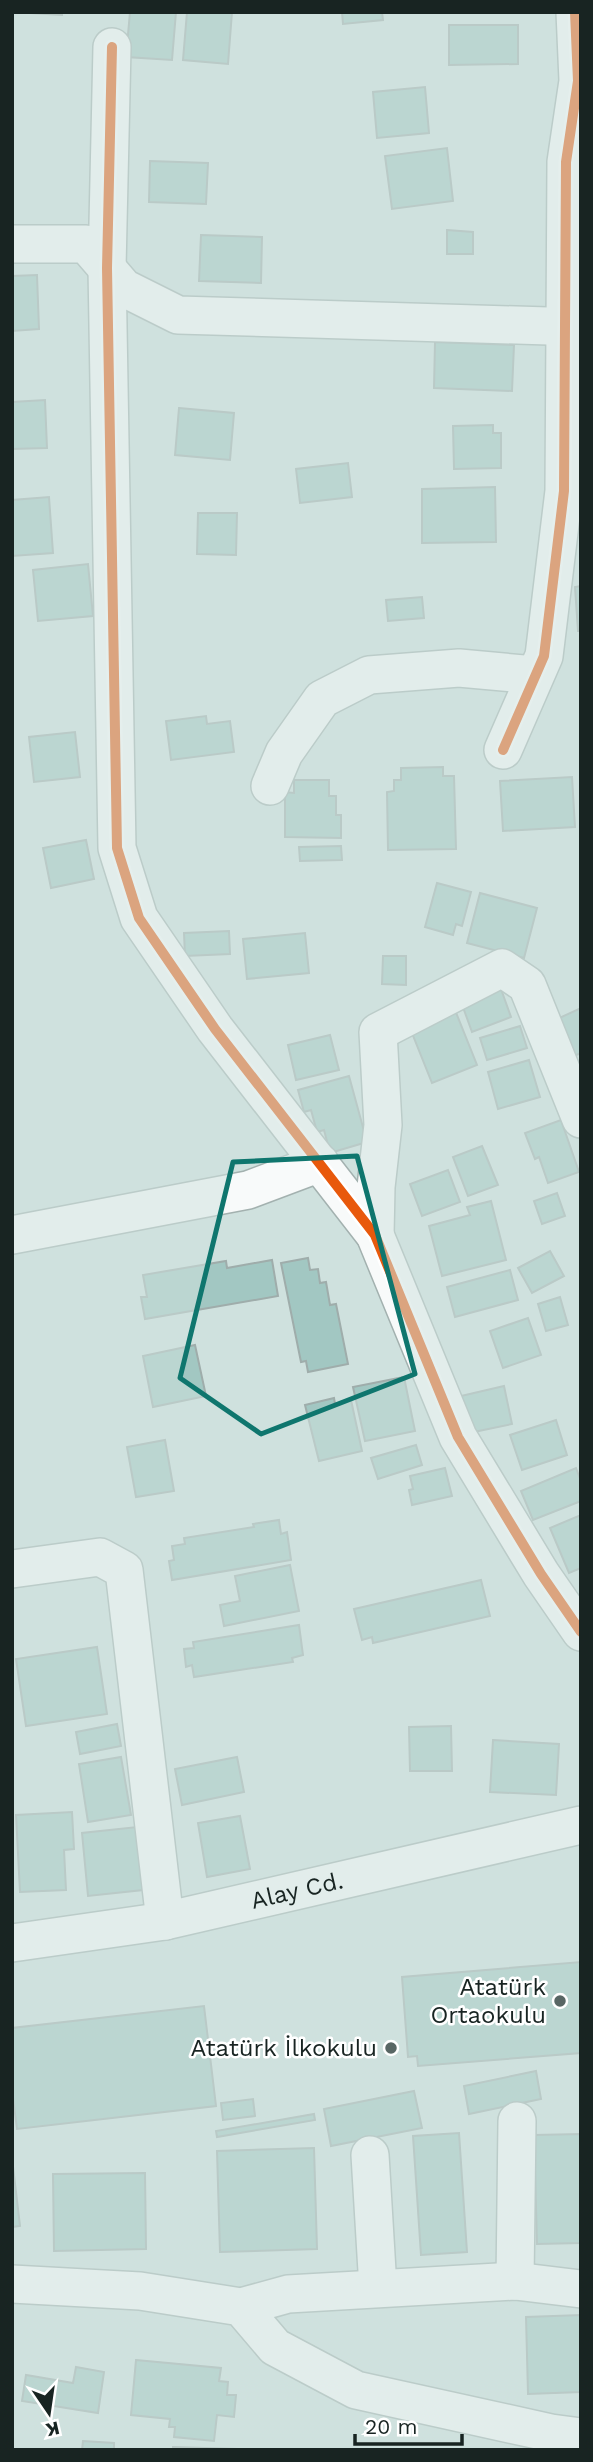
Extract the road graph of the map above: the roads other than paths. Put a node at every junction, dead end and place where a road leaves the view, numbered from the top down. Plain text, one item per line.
1 (575, 12) edge
2 (112, 47) dead end
3 (12, 244) edge
4 (107, 268) junction
5 (573, 326) edge
6 (535, 675) junction
7 (503, 750) dead end
8 (270, 786) dead end
9 (581, 1119) edge
10 (320, 1163) junction
11 (12, 1235) edge
12 (376, 1235) junction
13 (12, 1569) edge
14 (581, 1632) edge
15 (581, 1825) edge
16 (164, 1922) junction
17 (12, 1943) edge
18 (517, 2121) dead end
19 (370, 2155) dead end
20 (515, 2281) junction
21 (12, 2284) edge
22 (378, 2288) junction
23 (581, 2289) edge
24 (241, 2307) junction
25 (581, 2437) edge

1 - 5 street
2 - 4 street
3 - 4 street
4 - 5 street
4 - 10 street
5 - 6 street
6 - 7 street
6 - 8 street
9 - 12 street
10 - 11 street
10 - 12 street
12 - 14 street
13 - 16 street
15 - 16 street, Alay Cd.
16 - 17 street, Alay Cd.
18 - 20 street
19 - 22 street
20 - 22 street
20 - 23 street
21 - 24 street
22 - 24 street
24 - 25 street

